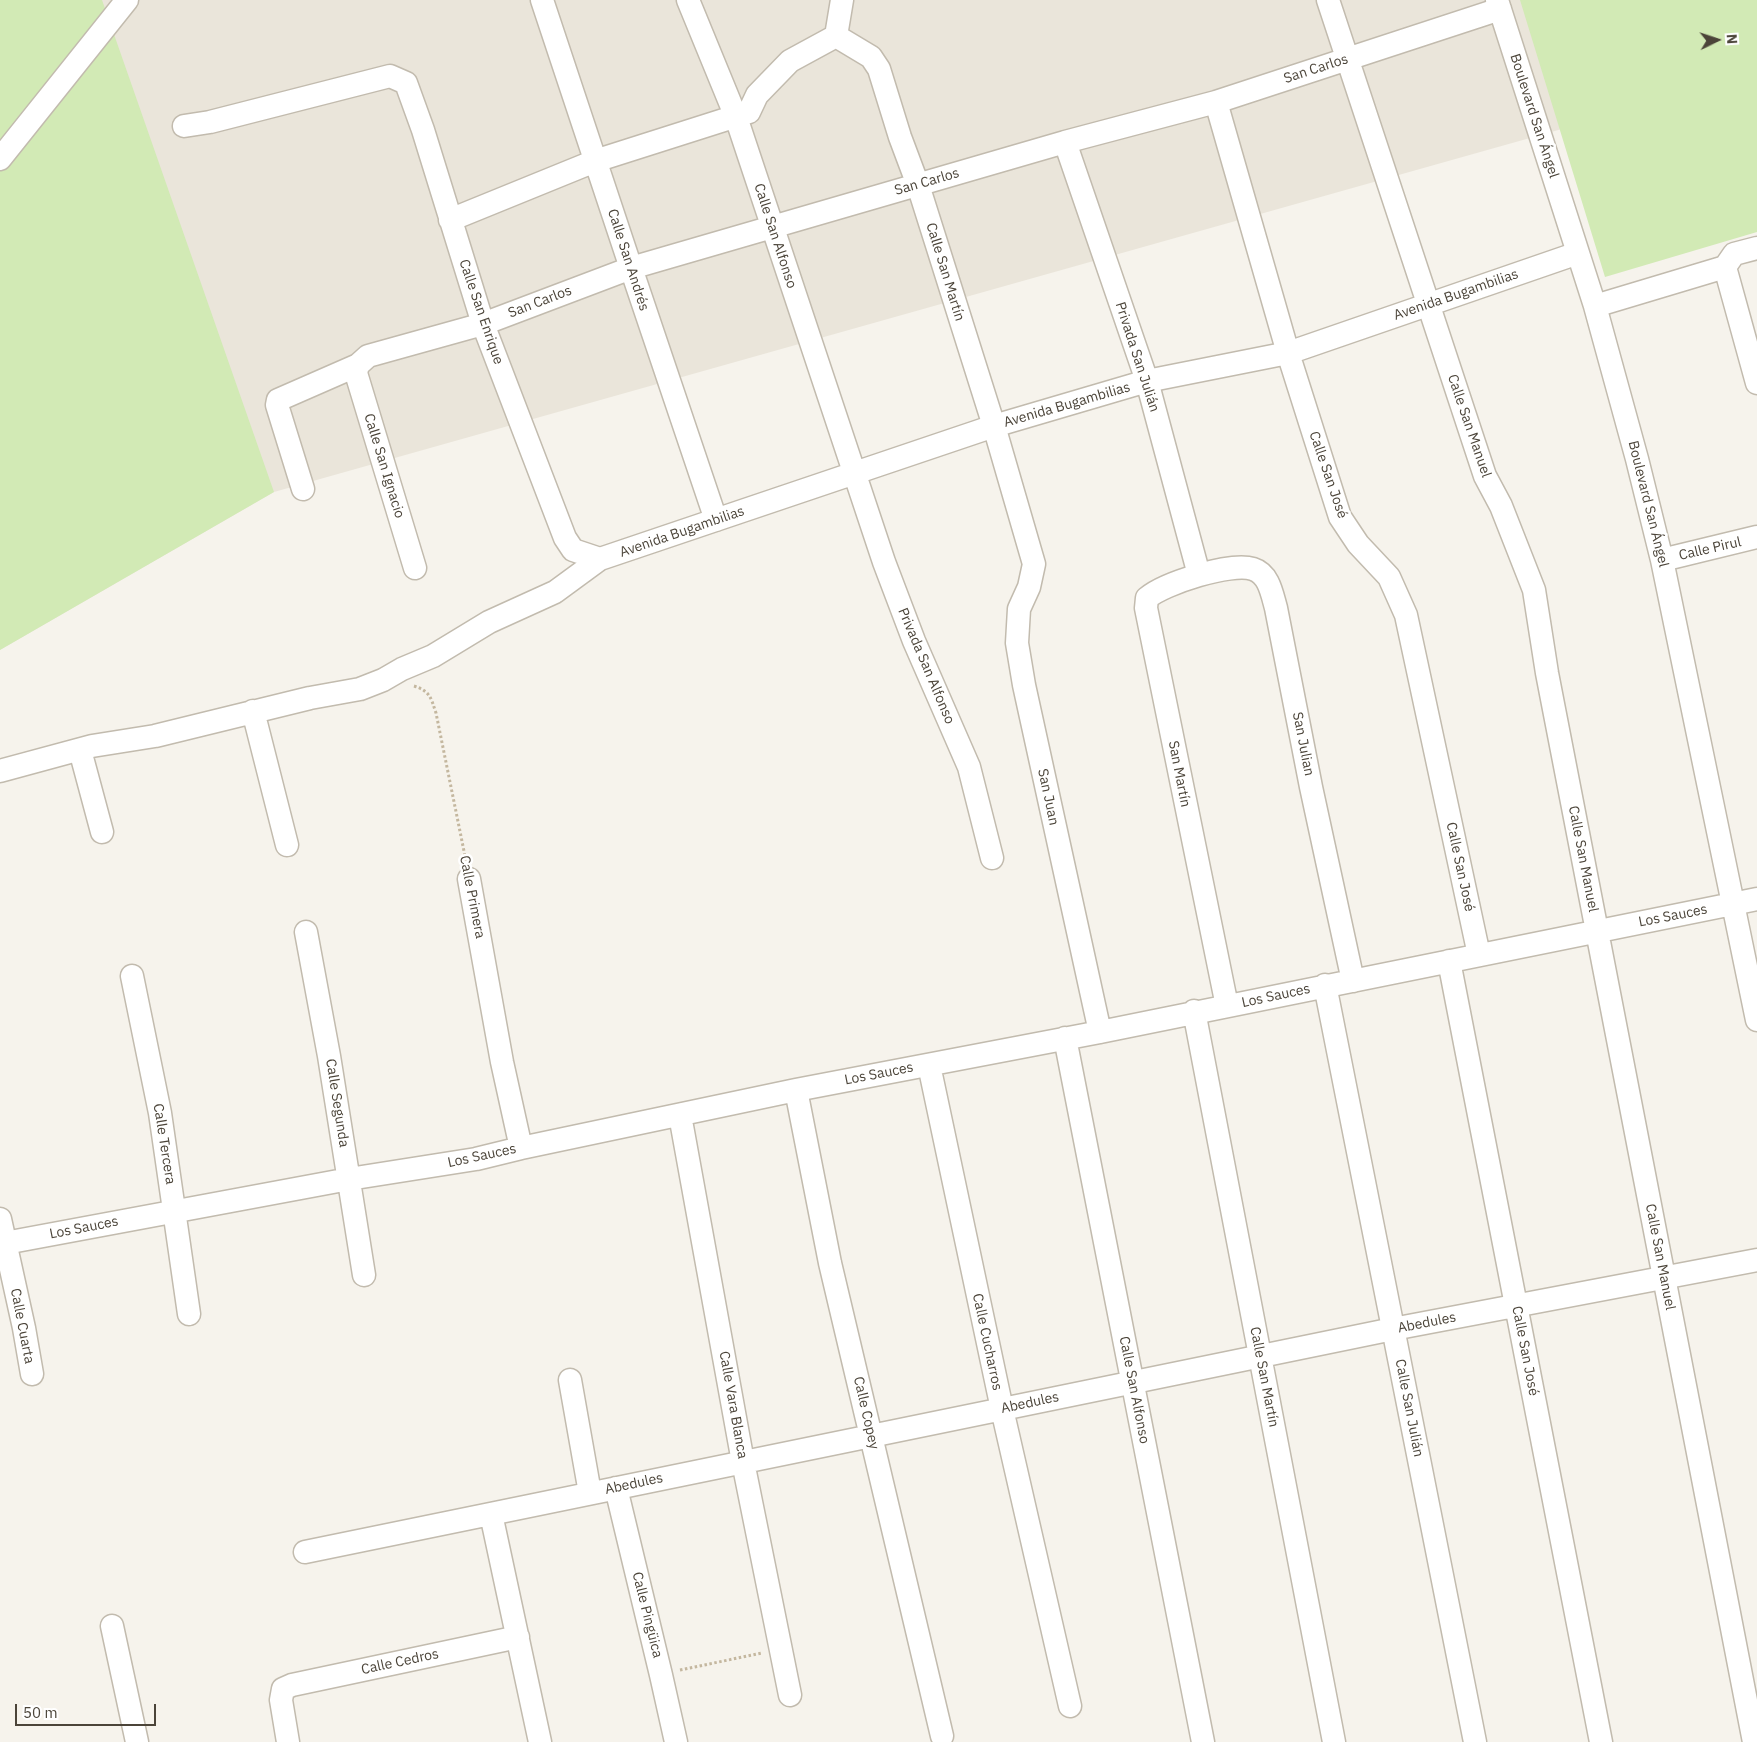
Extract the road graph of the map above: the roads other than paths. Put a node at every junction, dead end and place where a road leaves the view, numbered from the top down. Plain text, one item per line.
1 (128, 0) edge
2 (542, 0) edge
3 (688, 0) edge
4 (842, 0) edge
5 (1328, 0) edge
6 (1499, 5) edge
7 (836, 36) junction
8 (1348, 59) junction
9 (1216, 102) junction
10 (736, 117) junction
11 (184, 126) dead end
12 (1065, 142) junction
13 (0, 159) edge
14 (595, 161) junction
15 (918, 185) junction
16 (450, 220) junction
17 (772, 227) junction
18 (1757, 248) edge
19 (1578, 253) junction
20 (1725, 267) junction
21 (630, 268) junction
22 (1428, 305) junction
23 (1595, 306) junction
24 (483, 324) junction
25 (1288, 353) junction
26 (358, 365) junction
27 (1147, 381) junction
28 (1757, 383) edge
29 (994, 426) junction
30 (854, 474) junction
31 (303, 489) dead end
32 (716, 520) junction
33 (1757, 538) edge
34 (600, 559) junction
35 (1662, 560) junction
36 (1034, 564) joint
37 (415, 568) dead end
38 (1199, 575) junction
39 (253, 711) junction
40 (80, 750) junction
41 (0, 771) edge
42 (102, 832) dead end
43 (287, 845) dead end
44 (992, 858) dead end
45 (469, 879) road end
46 (1757, 899) edge
47 (1733, 904) junction
48 (1597, 931) junction
49 (306, 932) dead end
50 (1480, 955) junction
51 (1449, 961) junction
52 (132, 976) dead end
53 (1352, 981) junction
54 (1325, 985) junction
55 (1227, 1006) junction
56 (1194, 1012) junction
57 (1757, 1020) edge
58 (1100, 1032) junction
59 (1065, 1038) junction
60 (929, 1065) junction
61 (796, 1090) junction
62 (680, 1115) junction
63 (521, 1148) junction
64 (349, 1179) junction
65 (175, 1211) junction
66 (0, 1219) edge
67 (2, 1244) edge
68 (1757, 1260) edge
69 (364, 1275) dead end
70 (1664, 1278) junction
71 (1516, 1306) junction
72 (189, 1314) dead end
73 (1393, 1329) junction
74 (1260, 1356) junction
75 (32, 1374) dead end
76 (570, 1380) dead end
77 (1132, 1382) junction
78 (1002, 1409) junction
79 (872, 1436) junction
80 (743, 1462) junction
81 (616, 1488) junction
82 (590, 1494) junction
83 (491, 1514) junction
84 (305, 1552) dead end
85 (112, 1626) dead end
86 (518, 1637) junction
87 (790, 1694) dead end
88 (1070, 1706) dead end
89 (942, 1736) dead end
90 (137, 1742) edge
91 (288, 1742) edge
92 (540, 1742) edge
93 (676, 1742) edge
94 (1203, 1742) edge
95 (1334, 1742) edge
96 (1475, 1742) edge
97 (1601, 1742) edge
98 (1754, 1742) edge

1 - 13 street
2 - 14 street, Calle San Andrés
3 - 10 street, Calle San Alfonso
4 - 7 street
5 - 8 street, Calle San Manuel
6 - 8 street, San Carlos
6 - 19 street, Boulevard San Ángel
7 - 10 street
7 - 15 street, Calle San Martín
8 - 9 street, San Carlos
8 - 22 street, Calle San Manuel
9 - 12 street, San Carlos
9 - 25 street, Calle San José
10 - 14 street
10 - 17 street, Calle San Alfonso
11 - 16 street, Calle San Enrique
12 - 15 street, San Carlos
12 - 27 street, Privada San Julián
14 - 16 street
14 - 21 street, Calle San Andrés
15 - 17 street, San Carlos
15 - 29 street, Calle San Martín
16 - 24 street, Calle San Enrique
17 - 21 street, San Carlos
17 - 30 street, Calle San Alfonso
18 - 20 street
19 - 22 street, Avenida Bugambilias
19 - 23 street, Boulevard San Ángel
20 - 23 street
20 - 28 street
21 - 24 street, San Carlos
21 - 32 street, Calle San Andrés
22 - 25 street, Avenida Bugambilias
22 - 48 street, Calle San Manuel
23 - 35 street, Boulevard San Ángel
24 - 26 street, San Carlos
24 - 34 street, Calle San Enrique
25 - 27 street, Avenida Bugambilias
25 - 50 street, Calle San José
26 - 31 street, San Carlos
26 - 37 street, Calle San Ignacio
27 - 29 street, Avenida Bugambilias
27 - 38 street, Privada San Julián
29 - 30 street, Avenida Bugambilias
29 - 36 street, Calle San Martín
30 - 32 street, Avenida Bugambilias
30 - 44 street, Privada San Alfonso
32 - 34 street, Avenida Bugambilias
33 - 35 street, Calle Pirul
34 - 39 street, Avenida Bugambilias
35 - 47 street, Boulevard San Ángel
36 - 58 street, San Juan
38 - 53 street, San Julian
38 - 55 street, San Martín
39 - 40 street, Avenida Bugambilias
39 - 43 street
40 - 41 street, Avenida Bugambilias
40 - 42 street
45 - 63 street, Calle Primera
46 - 47 street, Los Sauces
47 - 48 street, Los Sauces
47 - 57 street, Boulevard San Ángel
48 - 50 street, Los Sauces
48 - 70 street, Calle San Manuel
49 - 64 street, Calle Segunda
50 - 51 street, Los Sauces
51 - 53 street, Los Sauces
51 - 71 street, Calle San José
52 - 65 street, Calle Tercera
53 - 54 street, Los Sauces
54 - 55 street, Los Sauces
54 - 73 street, Calle San Julián
55 - 56 street, Los Sauces
56 - 58 street, Los Sauces
56 - 74 street, Calle San Martín
58 - 59 street, Los Sauces
59 - 60 street, Los Sauces
59 - 77 street, Calle San Alfonso
60 - 61 street, Los Sauces
60 - 78 street, Calle Cucharros
61 - 62 street, Los Sauces
61 - 79 street, Calle Copey
62 - 63 street, Los Sauces
62 - 80 street, Calle Vara Blanca
63 - 64 street, Los Sauces
64 - 65 street, Los Sauces
64 - 69 street, Calle Segunda
65 - 67 street, Los Sauces
65 - 72 street, Calle Tercera
66 - 67 street, Calle Cuarta
67 - 75 street, Calle Cuarta
68 - 70 street, Abedules
70 - 71 street, Abedules
70 - 98 street, Calle San Manuel
71 - 73 street, Abedules
71 - 97 street, Calle San José
73 - 74 street, Abedules
73 - 96 street, Calle San Julián
74 - 77 street, Abedules
74 - 95 street, Calle San Martín
76 - 82 street
77 - 78 street, Abedules
77 - 94 street, Calle San Alfonso
78 - 79 street, Abedules
78 - 88 street, Calle Cucharros
79 - 80 street, Abedules
79 - 89 street, Calle Copey
80 - 81 street, Abedules
80 - 87 street, Calle Vara Blanca
81 - 82 street, Abedules
81 - 93 street, Calle Pingüica
82 - 83 street, Abedules
83 - 84 street, Abedules
83 - 86 street
85 - 90 street
86 - 91 street, Calle Cedros
86 - 92 street

